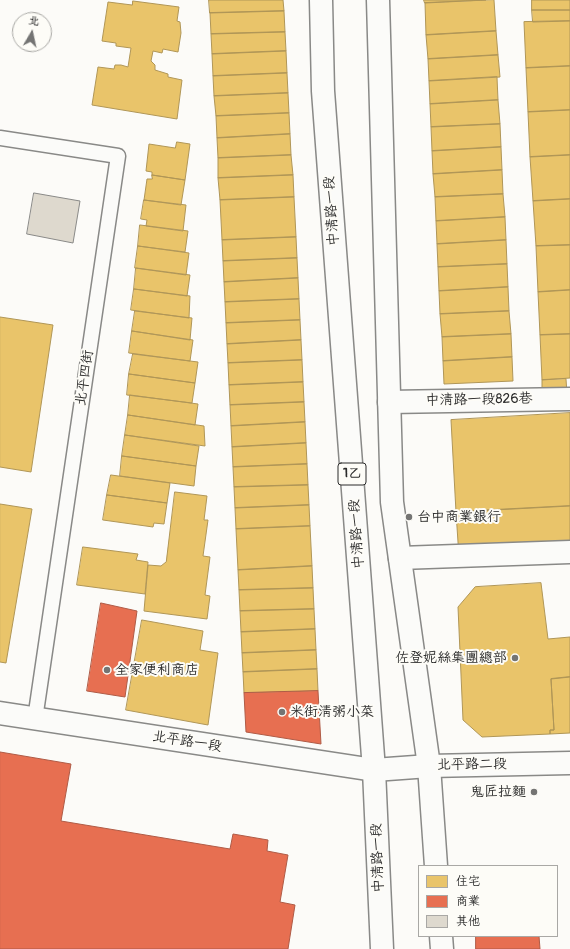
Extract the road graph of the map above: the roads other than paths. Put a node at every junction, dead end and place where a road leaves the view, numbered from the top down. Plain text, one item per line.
1 (321, 0) edge
2 (378, 0) edge
3 (0, 138) edge
4 (570, 399) edge
5 (389, 402) junction
6 (570, 552) edge
7 (400, 558) junction
8 (0, 713) edge
9 (35, 719) junction
10 (570, 763) edge
11 (429, 766) junction
12 (374, 770) junction
13 (436, 865) edge
14 (441, 937) edge
15 (382, 949) edge
16 (442, 949) edge

1 - 12 main road, 中清路一段 / 1乙
2 - 5 main road
3 - 9 lane, 北平四街
4 - 5 main road, 中清路一段826巷
5 - 7 main road
6 - 7 main road
7 - 11 main road
8 - 9 main road, 北平路一段
9 - 12 main road, 北平路一段
10 - 11 main road, 北平路二段
11 - 12 main road, 北平路二段
11 - 13 main road
12 - 15 main road, 中清路一段 / 1乙
14 - 16 main road

